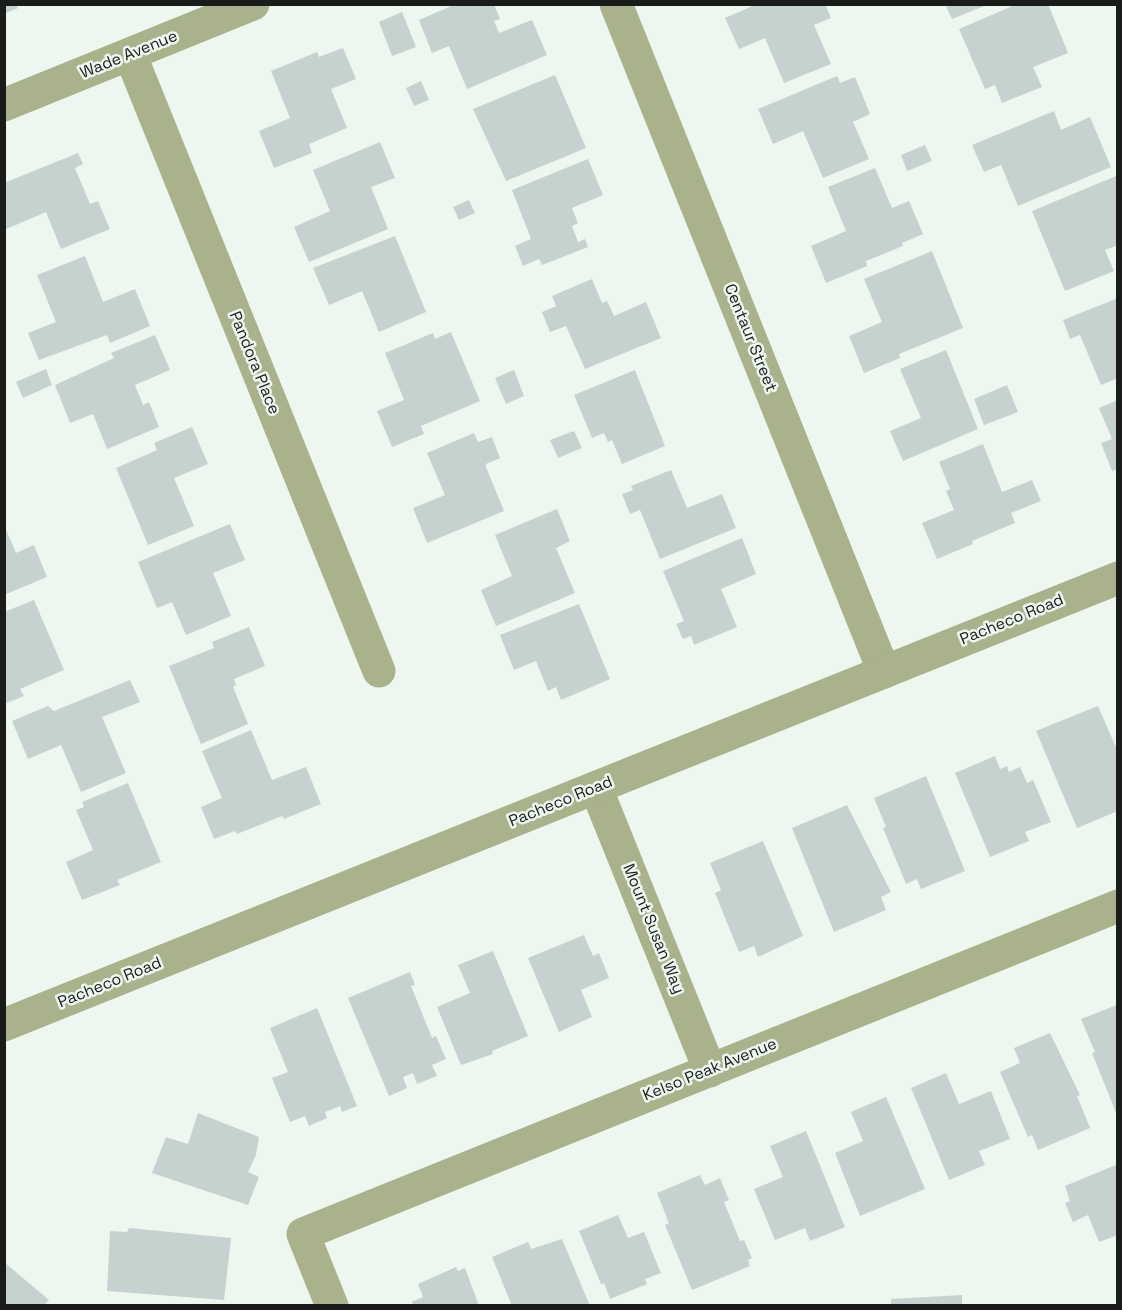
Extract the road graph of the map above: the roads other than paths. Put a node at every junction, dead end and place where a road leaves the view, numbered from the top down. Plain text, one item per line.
1 (253, 4) edge
2 (616, 4) edge
3 (130, 54) junction
4 (4, 105) edge
5 (1118, 578) edge
6 (378, 671) dead end
7 (884, 672) junction
8 (596, 788) junction
9 (1118, 906) edge
10 (4, 1025) edge
11 (710, 1071) junction
12 (332, 1305) edge

1 - 3 street, Wade Avenue
2 - 7 street, Centaur Street
3 - 4 street, Wade Avenue
3 - 6 street, Pandora Place
5 - 7 street, Pacheco Road
7 - 8 street, Pacheco Road
8 - 10 street, Pacheco Road
8 - 11 street, Mount Susan Way
9 - 11 street, Kelso Peak Avenue
11 - 12 street, Kelso Peak Avenue

